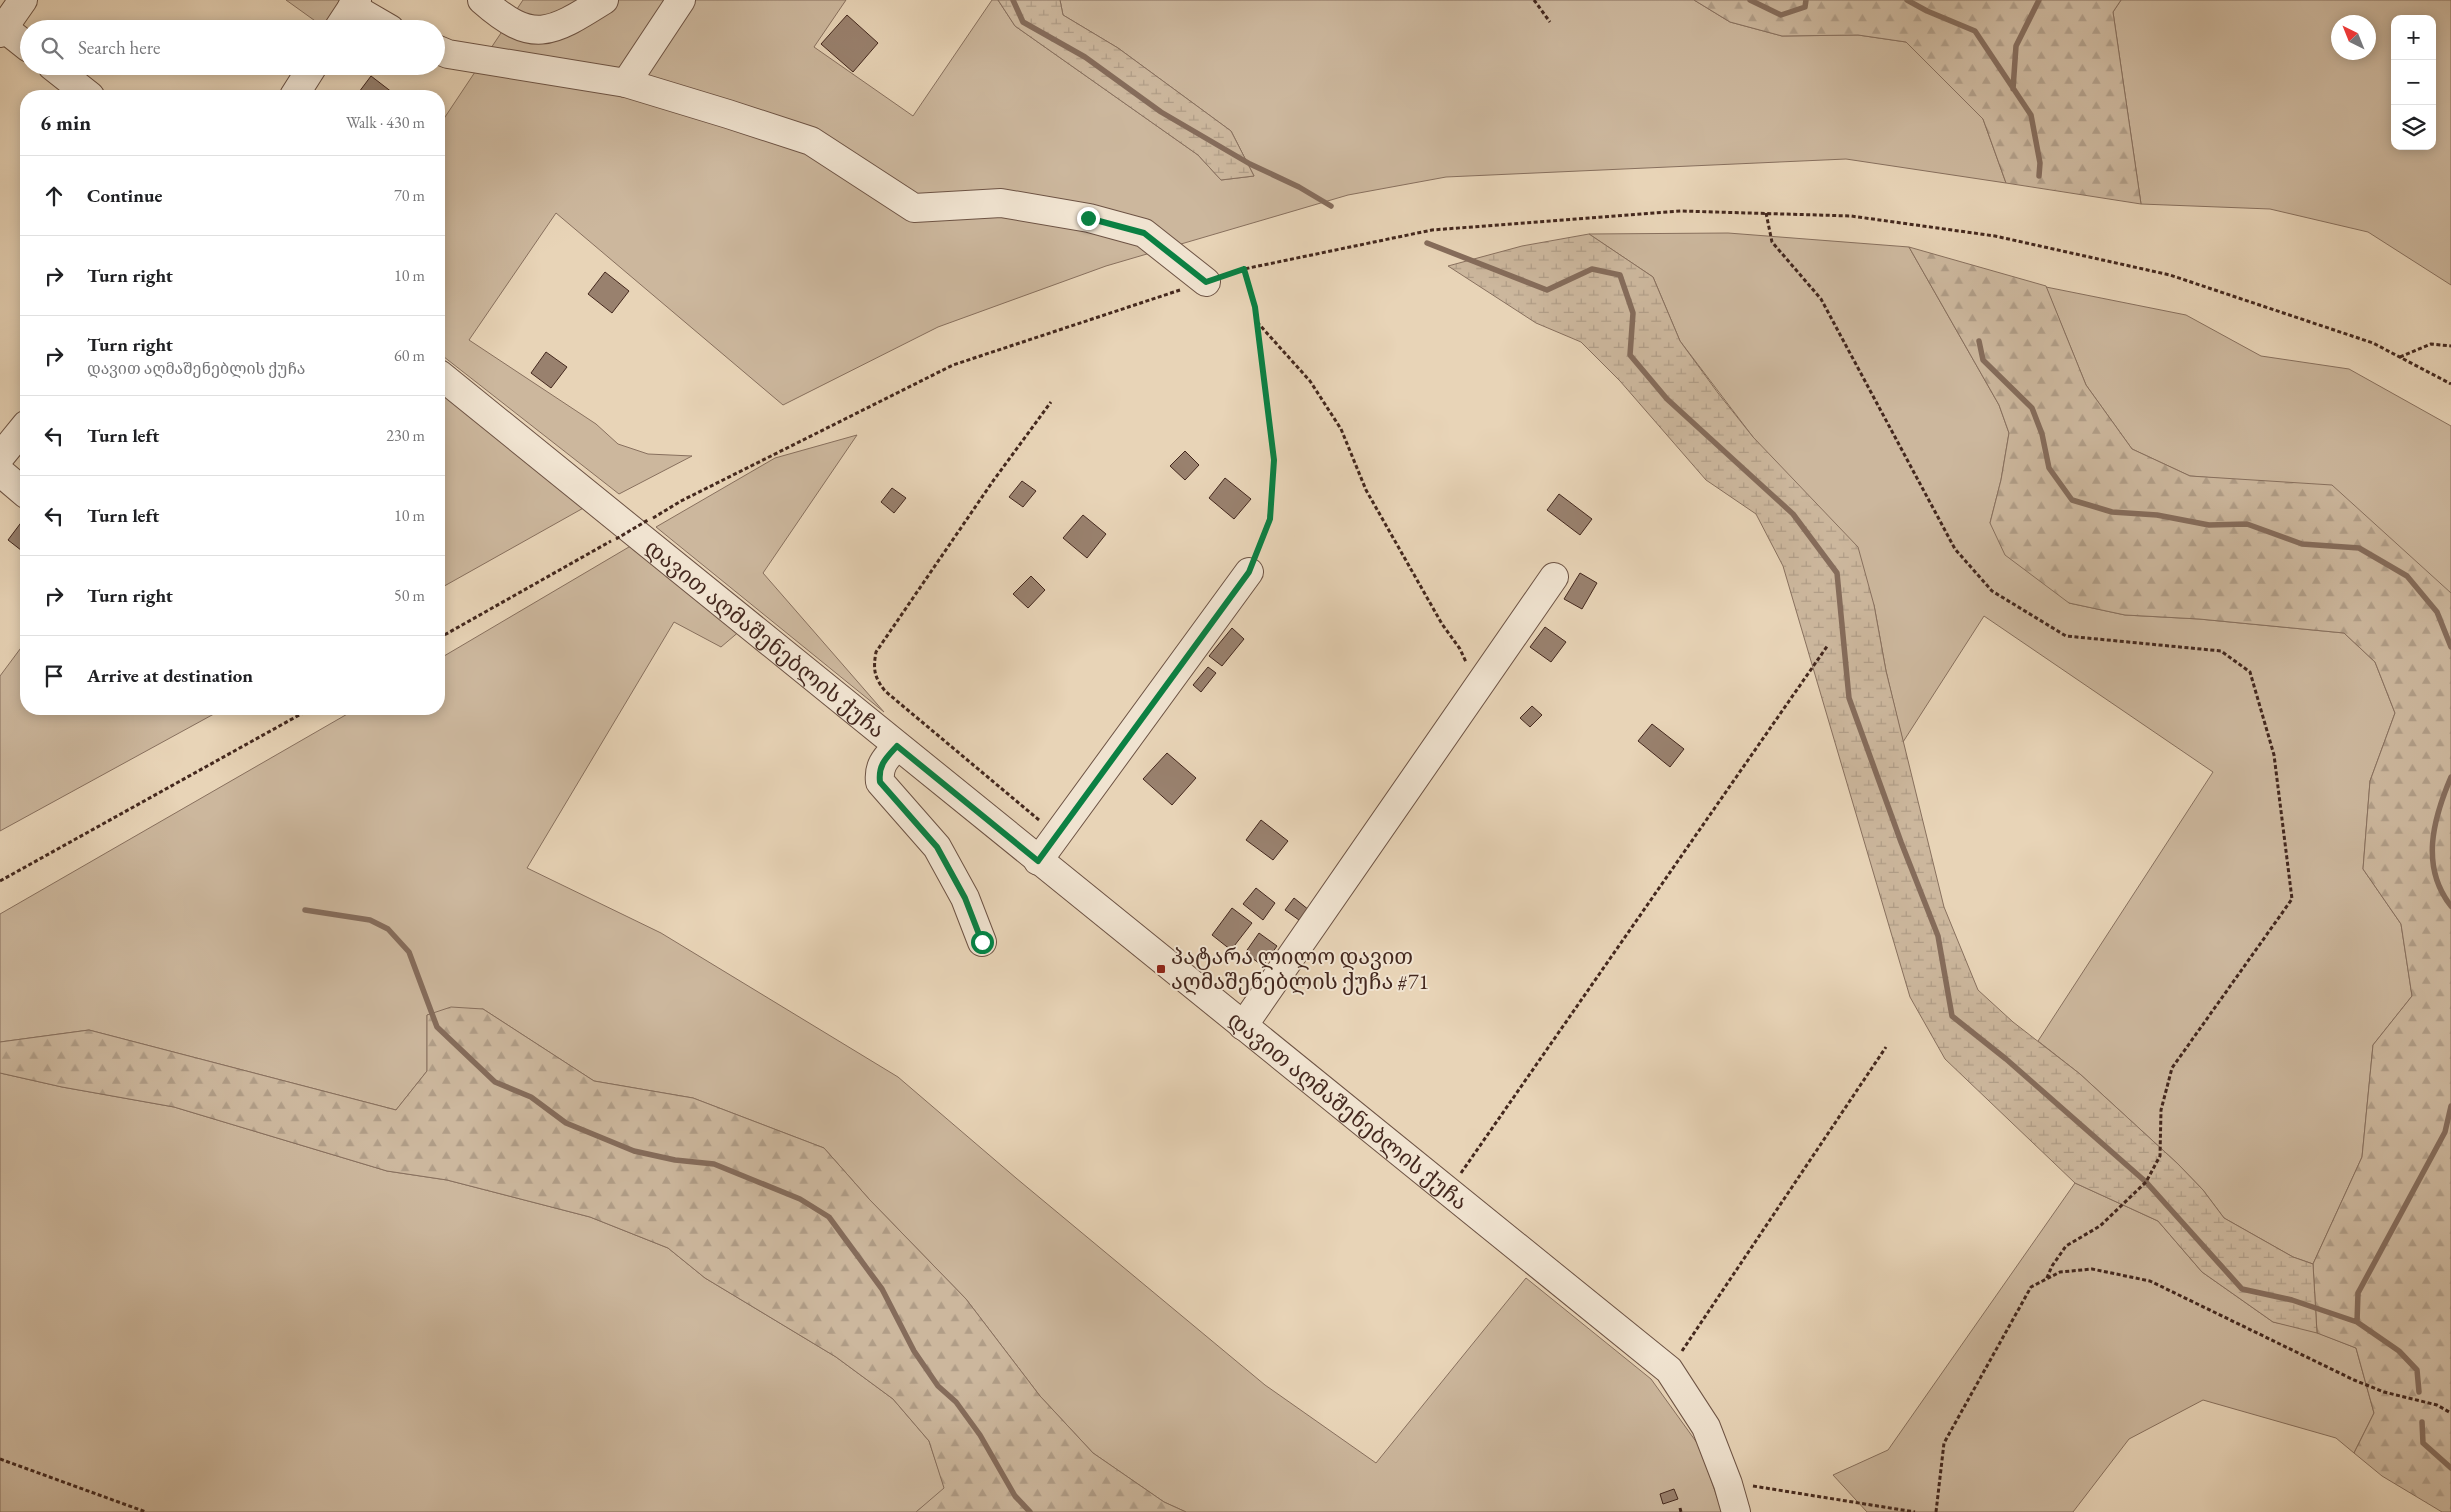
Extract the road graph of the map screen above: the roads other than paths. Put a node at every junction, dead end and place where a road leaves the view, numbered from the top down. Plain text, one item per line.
1 (23, 0) edge
2 (482, 0) edge
3 (604, 0) edge
4 (681, 0) edge
5 (349, 12) edge
6 (368, 20) edge
7 (1, 29) edge
8 (20, 42) edge
9 (445, 53) edge
10 (63, 75) edge
11 (307, 75) edge
12 (626, 83) junction
13 (82, 90) edge
14 (298, 90) edge
15 (1206, 282) road end
16 (445, 379) edge
17 (20, 432) edge
18 (0, 457) edge
19 (0, 472) edge
20 (20, 489) edge
21 (1249, 572) road end
22 (1554, 577) dead end
23 (897, 746) junction
24 (1038, 861) junction
25 (982, 942) dead end
26 (1242, 1026) junction
27 (1736, 1512) edge

1 - 7 street
2 - 3 street
4 - 12 street
5 - 6 street
7 - 8 street
9 - 12 street
10 - 13 street
11 - 14 street
12 - 15 street
16 - 23 street, დავით აღმაშენებლის ქუჩა
17 - 18 street
19 - 20 street
21 - 24 street
22 - 26 street
23 - 24 street, დავით აღმაშენებლის ქუჩა
23 - 25 street
24 - 26 street, დავით აღმაშენებლის ქუჩა
26 - 27 street, დავით აღმაშენებლის ქუჩა

